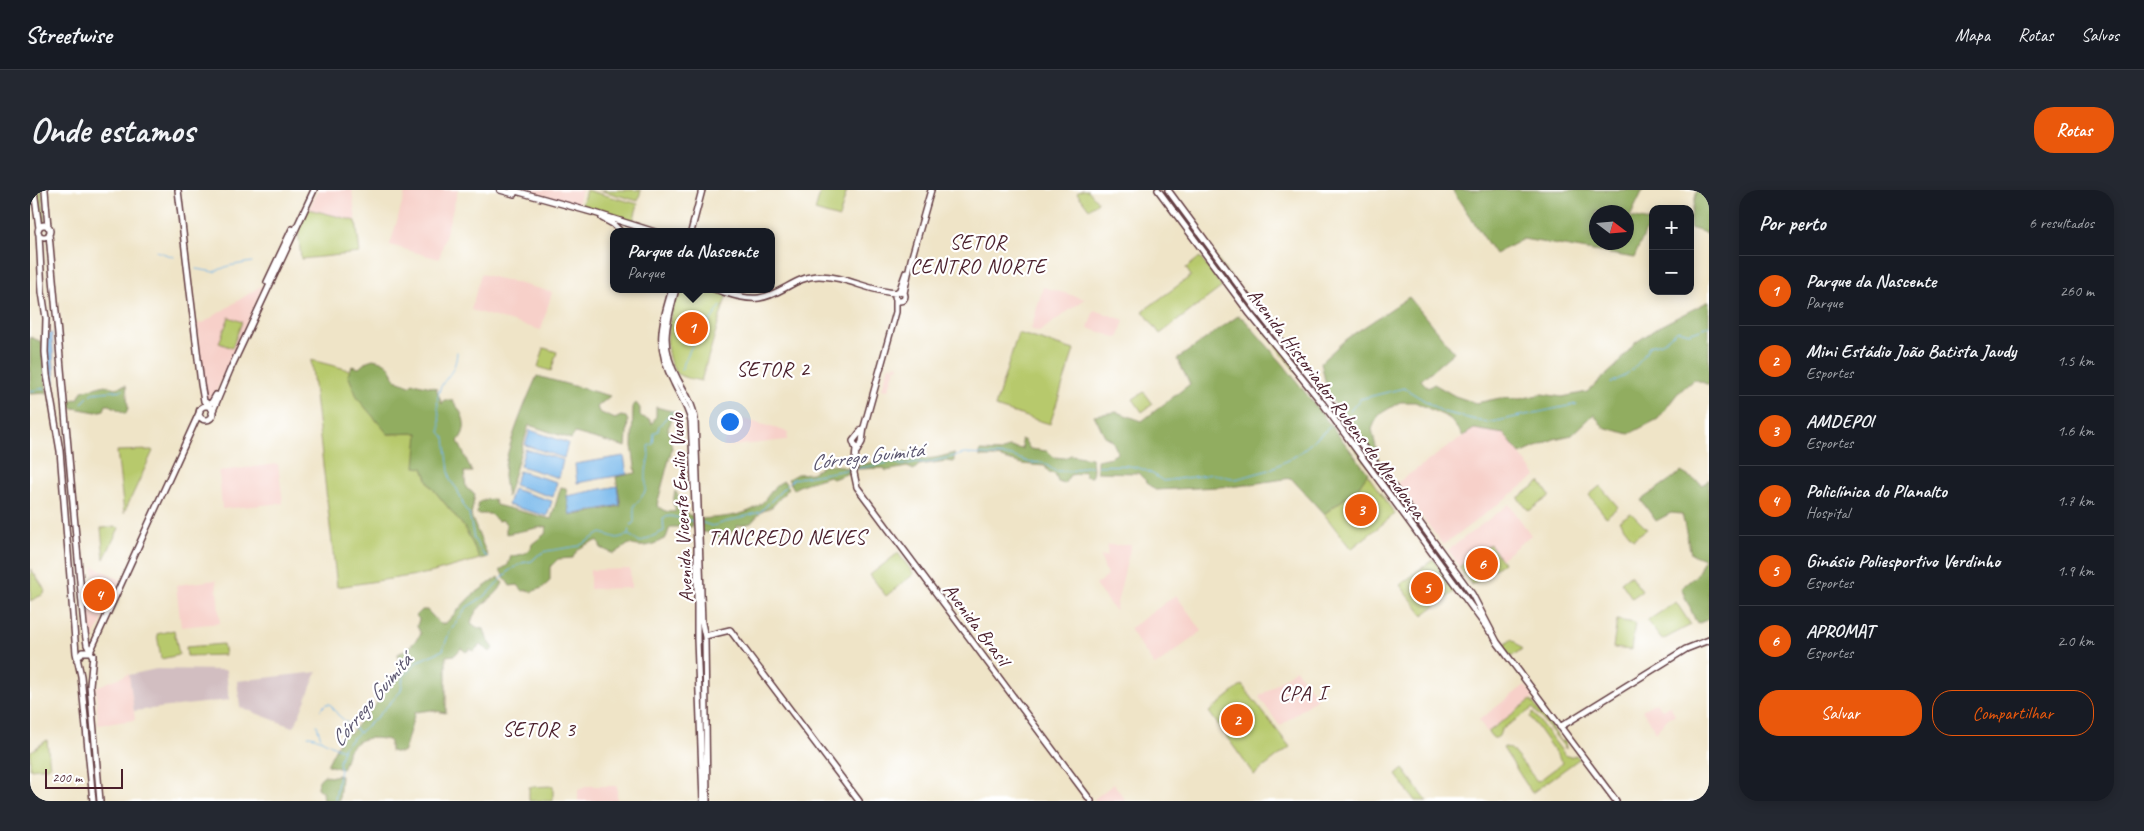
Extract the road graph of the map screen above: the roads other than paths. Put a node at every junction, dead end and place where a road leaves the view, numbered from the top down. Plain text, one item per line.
1 (34, 190) edge
2 (45, 190) edge
3 (178, 190) edge
4 (312, 190) edge
5 (500, 190) edge
6 (512, 190) edge
7 (702, 190) edge
8 (931, 190) edge
9 (1158, 190) edge
10 (1168, 190) edge
11 (48, 227) junction
12 (39, 228) junction
13 (617, 228) edge
14 (643, 228) edge
15 (691, 228) edge
16 (39, 234) junction
17 (49, 234) junction
18 (673, 293) edge
19 (728, 293) edge
20 (899, 296) junction
21 (201, 384) junction
22 (208, 405) junction
23 (201, 410) junction
24 (212, 413) junction
25 (201, 420) junction
26 (193, 426) junction
27 (58, 435) junction
28 (68, 435) junction
29 (68, 443) junction
30 (59, 445) junction
31 (698, 527) junction
32 (1476, 609) junction
33 (705, 637) junction
34 (697, 638) junction
35 (1709, 640) edge
36 (91, 654) junction
37 (77, 661) junction
38 (92, 669) junction
39 (80, 671) junction
40 (1560, 727) junction
41 (92, 801) edge
42 (100, 801) edge
43 (703, 801) edge
44 (707, 801) edge
45 (859, 801) edge
46 (1091, 801) edge
47 (1616, 801) edge

1 - 12 main road
2 - 11 main road
3 - 21 main road
4 - 22 main road
4 - 24 main road
5 - 13 main road
6 - 14 main road
7 - 15 main road
8 - 20 main road
9 - 32 main road, Avenida Historiador Rubens de Mendonça
10 - 32 main road, Avenida Historiador Rubens de Mendonça
11 - 12 main road
11 - 17 main road
12 - 16 main road
16 - 17 main road
16 - 27 main road
17 - 28 main road
18 - 31 main road, Avenida Vicente Emilio Vuolo
19 - 20 main road
20 - 46 main road, Avenida Brasil
21 - 22 main road
21 - 23 main road
22 - 23 main road
22 - 24 main road
23 - 25 main road
23 - 26 main road
24 - 25 main road
25 - 26 main road
26 - 36 main road
27 - 28 main road
27 - 30 main road
28 - 29 main road
29 - 30 main road
29 - 36 main road
30 - 37 main road
31 - 33 main road, Avenida Vicente Emilio Vuolo
31 - 34 main road, Avenida Vicente Emilio Vuolo
32 - 40 main road, Avenida Historiador Rubens de Mendonça
33 - 34 main road
33 - 44 main road, Avenida Vicente Emilio Vuolo
33 - 45 main road
34 - 43 main road, Avenida Vicente Emilio Vuolo
35 - 40 main road
36 - 37 main road
36 - 38 main road
37 - 39 main road
38 - 39 main road
38 - 42 main road
39 - 41 main road
40 - 47 main road, Avenida Historiador Rubens de Mendonça

